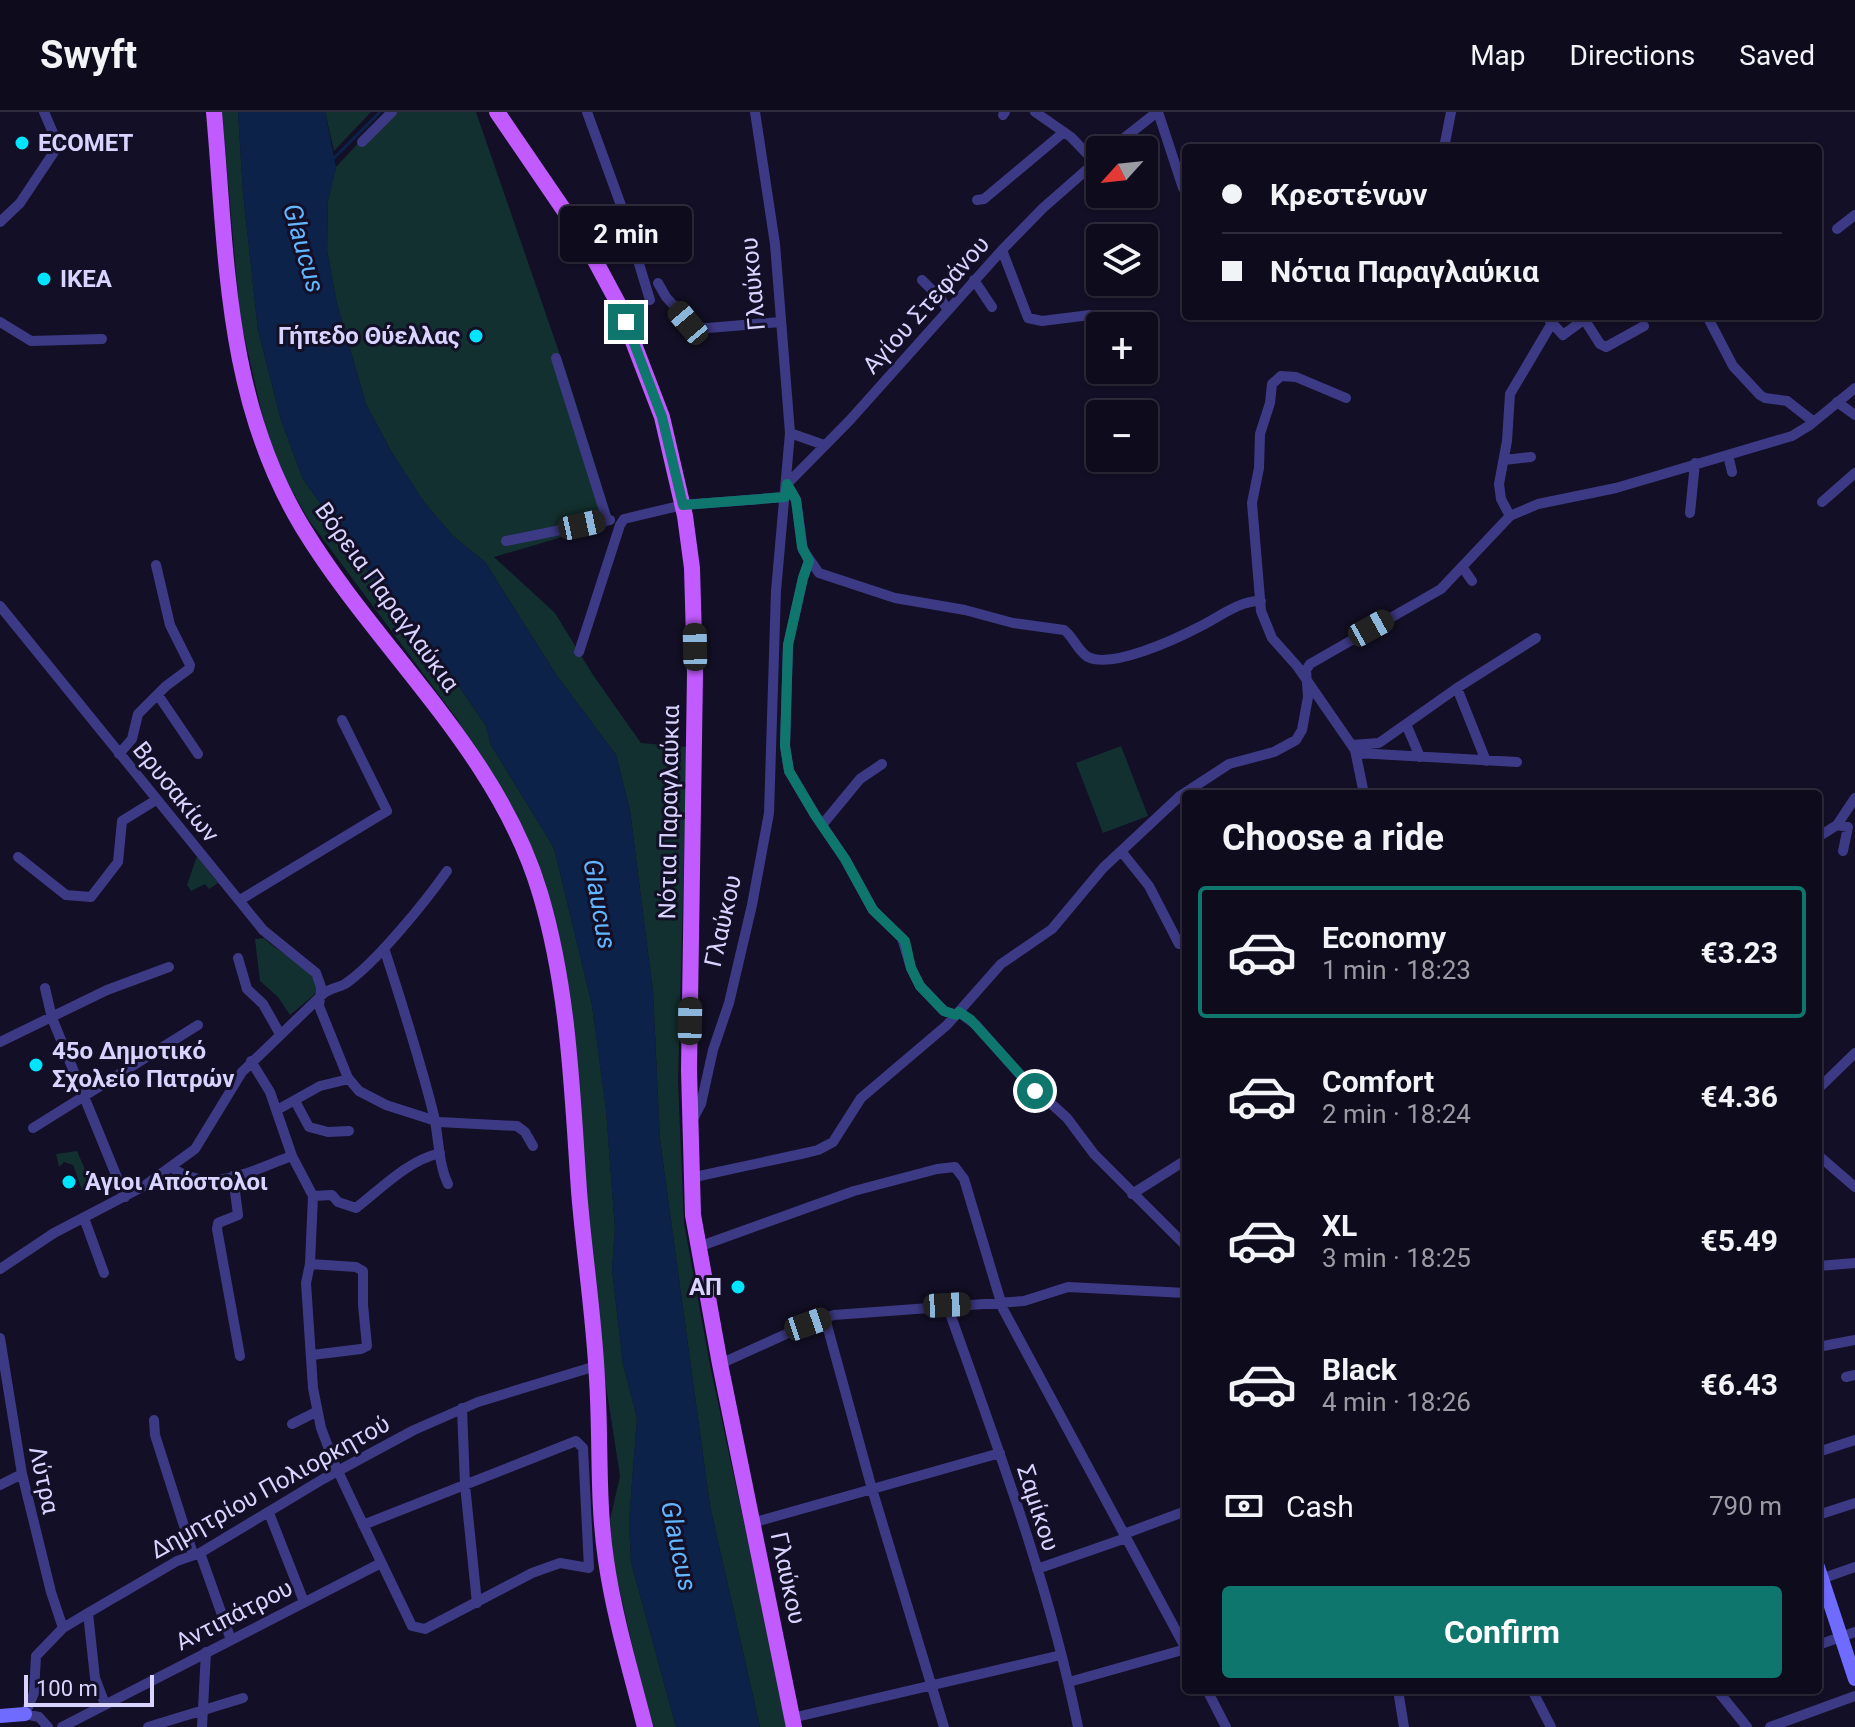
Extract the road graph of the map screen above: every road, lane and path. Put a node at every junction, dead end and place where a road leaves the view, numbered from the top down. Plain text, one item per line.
1 (44, 112) edge
2 (214, 112) edge
3 (392, 112) edge
4 (497, 112) edge
5 (587, 112) edge
6 (755, 112) edge
7 (1035, 112) edge
8 (1158, 112) edge
9 (1451, 112) edge
10 (1064, 132) junction
11 (1127, 136) edge
12 (362, 142) dead end
13 (1445, 144) edge
14 (1086, 150) edge
15 (1086, 170) edge
16 (1182, 185) edge
17 (977, 200) dead end
18 (1855, 215) edge
19 (0, 222) edge
20 (1837, 229) dead end
21 (1002, 250) junction
22 (922, 280) dead end
23 (974, 280) junction
24 (658, 283) dead end
25 (650, 300) dead end
26 (992, 307) dead end
27 (947, 309) junction
28 (1086, 315) edge
29 (1549, 320) edge
30 (1709, 320) edge
31 (0, 322) edge
32 (781, 322) junction
33 (1644, 326) dead end
34 (102, 339) dead end
35 (556, 358) dead end
36 (1855, 388) edge
37 (1346, 398) dead end
38 (1837, 402) junction
39 (1855, 415) edge
40 (1814, 422) junction
41 (790, 433) junction
42 (824, 445) junction
43 (1728, 455) junction
44 (1531, 457) dead end
45 (1504, 460) junction
46 (1695, 463) junction
47 (1732, 472) dead end
48 (1855, 473) edge
49 (787, 484) junction
50 (785, 497) junction
51 (1822, 502) dead end
52 (683, 505) junction
53 (1690, 513) dead end
54 (1510, 516) junction
55 (607, 520) junction
56 (623, 520) junction
57 (506, 541) dead end
58 (809, 561) junction
59 (156, 565) dead end
60 (1463, 568) junction
61 (1472, 581) dead end
62 (1261, 601) junction
63 (0, 606) edge
64 (1536, 638) dead end
65 (579, 652) dead end
66 (1308, 681) junction
67 (1457, 688) junction
68 (158, 695) junction
69 (342, 720) dead end
70 (1406, 724) junction
71 (1354, 749) junction
72 (119, 754) junction
73 (198, 754) dead end
74 (1420, 757) junction
75 (1486, 761) junction
76 (1517, 762) dead end
77 (882, 764) dead end
78 (1188, 790) edge
79 (1363, 790) edge
80 (1182, 794) edge
81 (1855, 798) edge
82 (156, 800) junction
83 (822, 825) junction
84 (1837, 825) junction
85 (1822, 834) edge
86 (1121, 851) junction
87 (1843, 851) dead end
88 (18, 857) dead end
89 (447, 871) dead end
90 (240, 900) junction
91 (1179, 944) dead end
92 (384, 948) junction
93 (238, 958) dead end
94 (169, 967) dead end
95 (45, 988) dead end
96 (319, 997) junction
97 (958, 1014) junction
98 (52, 1018) junction
99 (198, 1025) dead end
100 (280, 1034) junction
101 (0, 1042) edge
102 (1855, 1053) edge
103 (251, 1061) junction
104 (349, 1079) junction
105 (1822, 1085) edge
106 (84, 1095) junction
107 (295, 1101) junction
108 (277, 1110) junction
109 (435, 1121) junction
110 (33, 1128) dead end
111 (689, 1128) junction
112 (349, 1131) dead end
113 (533, 1146) dead end
114 (440, 1153) junction
115 (292, 1156) junction
116 (1822, 1158) edge
117 (1182, 1163) edge
118 (171, 1167) junction
119 (233, 1176) junction
120 (690, 1178) junction
121 (448, 1184) dead end
122 (1855, 1187) edge
123 (1132, 1194) junction
124 (313, 1196) junction
125 (125, 1197) junction
126 (84, 1218) junction
127 (1182, 1242) edge
128 (698, 1247) junction
129 (1855, 1263) edge
130 (310, 1264) junction
131 (1822, 1266) edge
132 (0, 1269) edge
133 (104, 1273) dead end
134 (1182, 1293) edge
135 (1000, 1301) junction
136 (947, 1305) junction
137 (825, 1318) junction
138 (0, 1338) edge
139 (1855, 1340) edge
140 (1822, 1346) edge
141 (312, 1355) junction
142 (240, 1356) dead end
143 (720, 1364) junction
144 (596, 1366) junction
145 (462, 1408) junction
146 (316, 1412) junction
147 (154, 1420) dead end
148 (292, 1424) dead end
149 (1855, 1440) edge
150 (1822, 1451) edge
151 (1000, 1453) junction
152 (338, 1471) junction
153 (22, 1474) junction
154 (0, 1485) edge
155 (465, 1485) junction
156 (872, 1489) junction
157 (1855, 1503) edge
158 (269, 1513) junction
159 (1182, 1513) edge
160 (1822, 1514) edge
161 (752, 1523) junction
162 (363, 1525) junction
163 (1125, 1536) junction
164 (197, 1554) junction
165 (381, 1563) junction
166 (1855, 1567) edge
167 (1037, 1569) junction
168 (1822, 1574) edge
169 (1822, 1581) edge
170 (304, 1602) junction
171 (477, 1603) junction
172 (88, 1613) junction
173 (63, 1628) junction
174 (1848, 1634) edge
175 (231, 1640) junction
176 (1182, 1642) edge
177 (1822, 1644) edge
178 (1182, 1650) edge
179 (206, 1652) junction
180 (1061, 1655) junction
181 (1855, 1679) edge
182 (1069, 1682) junction
183 (932, 1685) junction
184 (1209, 1694) edge
185 (1399, 1694) edge
186 (1534, 1694) edge
187 (1720, 1694) edge
188 (1855, 1696) edge
189 (243, 1698) dead end
190 (105, 1704) junction
191 (203, 1710) junction
192 (25, 1714) junction
193 (0, 1716) edge
194 (793, 1722) edge
195 (48, 1727) edge
196 (62, 1727) edge
197 (151, 1727) edge
198 (202, 1727) edge
199 (645, 1727) edge
200 (944, 1727) edge
201 (1078, 1727) edge
202 (1226, 1727) edge
203 (1404, 1727) edge
204 (1551, 1727) edge
205 (1747, 1727) edge
206 (1770, 1727) edge

1 - 19 street
2 - 144 main road, Βόρεια Παραγλαύκια
3 - 12 street
4 - 52 main road, Νότια Παραγλαύκια
5 - 25 street
6 - 32 street, Γλαύκου
7 - 10 street
8 - 11 street
8 - 16 street
9 - 13 street
10 - 14 street
10 - 17 street
15 - 21 street, Αγίου Στεφάνου
18 - 20 street
21 - 23 street, Αγίου Στεφάνου
21 - 28 street
22 - 27 street
23 - 26 street
23 - 27 street, Αγίου Στεφάνου
24 - 32 street
27 - 42 street, Αγίου Στεφάνου
29 - 33 street
29 - 45 street
30 - 40 street
31 - 34 street
32 - 41 street, Γλαύκου
35 - 55 street
36 - 38 street
37 - 62 street
38 - 39 street
38 - 40 street
40 - 43 street
41 - 42 street
41 - 49 street, Γλαύκου
42 - 49 street, Αγίου Στεφάνου
43 - 46 street
43 - 47 street
44 - 45 street
45 - 54 street
46 - 53 street
46 - 54 street
48 - 51 street
49 - 50 street, Γλαύκου
49 - 58 street
50 - 52 street
50 - 111 street, Γλαύκου
52 - 56 street
52 - 111 main road, Νότια Παραγλαύκια
54 - 60 street
55 - 56 street
55 - 57 street
56 - 65 street
58 - 62 street
58 - 83 street
59 - 68 street
60 - 61 street
60 - 66 street
62 - 66 street
63 - 72 street, Βρυσακίων
64 - 67 street
66 - 71 street
66 - 78 street
67 - 70 street
67 - 75 street
68 - 72 street
68 - 73 street
69 - 90 street
70 - 71 street
70 - 74 street
71 - 74 street
71 - 79 street
72 - 82 street, Βρυσακίων
74 - 75 street
75 - 76 street
77 - 83 street
80 - 86 street
81 - 84 street
82 - 88 street
82 - 90 street, Βρυσακίων
83 - 97 street
84 - 85 street
84 - 87 street
86 - 91 street
86 - 97 street
89 - 92 street
90 - 96 street, Βρυσακίων
92 - 96 street
92 - 109 street
93 - 100 street
94 - 98 street
95 - 98 street
96 - 100 street
96 - 104 street, Βρυσακίων
97 - 120 street
97 - 123 street
98 - 101 street
98 - 106 street
99 - 106 street
100 - 103 street
102 - 105 street
103 - 108 street
103 - 118 street
104 - 107 street
104 - 109 street
106 - 110 street
106 - 125 street
107 - 108 street
107 - 112 street
108 - 115 street
109 - 113 street
109 - 114 street
111 - 120 main road, Γλαύκου
114 - 121 street
114 - 124 street
115 - 119 street
115 - 124 street
116 - 122 street
117 - 123 street
118 - 119 street
118 - 125 street
119 - 142 street
120 - 128 main road, Γλαύκου
123 - 127 street
124 - 130 street
125 - 126 street
126 - 132 street
126 - 133 street
128 - 135 street
128 - 143 main road, Γλαύκου
129 - 131 street
130 - 141 street
130 - 141 street
134 - 135 street
135 - 136 street
135 - 163 street
136 - 137 street
136 - 151 street, Σαμίκου
137 - 143 street
137 - 156 street
138 - 153 street, Λύτρα
139 - 140 street
141 - 146 street
143 - 161 main road, Γλαύκου
144 - 145 street, Δημητρίου Πολιορκητού
144 - 199 main road, Βόρεια Παραγλαύκια
145 - 152 street, Δημητρίου Πολιορκητού
145 - 155 street
146 - 148 street
146 - 152 street
147 - 164 street
149 - 150 street
151 - 156 street
151 - 167 street, Σαμίκου
152 - 158 street, Δημητρίου Πολιορκητού
152 - 162 street
153 - 154 street
153 - 173 street, Λύτρα
155 - 162 street
155 - 171 street
155 - 171 street
156 - 161 street
156 - 183 street
157 - 160 street
158 - 164 street, Δημητρίου Πολιορκητού
158 - 170 street
159 - 163 street
161 - 194 main road, Γλαύκου
162 - 165 street
163 - 167 street
163 - 176 street
164 - 172 street, Δημητρίου Πολιορκητού
164 - 175 street
165 - 170 street, Αντιπάτρου
165 - 171 street
166 - 168 street
167 - 180 street, Σαμίκου
169 - 174 street
170 - 175 street, Αντιπάτρου
172 - 173 street, Δημητρίου Πολιορκητού
172 - 190 street
173 - 192 street, Δημητρίου Πολιορκητού
174 - 177 street
174 - 181 street
175 - 179 street, Αντιπάτρου
178 - 182 street
179 - 190 street, Αντιπάτρου
179 - 191 street
180 - 182 street, Σαμίκου
180 - 183 street
182 - 201 street, Σαμίκου
183 - 194 street
183 - 200 street
184 - 202 street
185 - 203 street
186 - 204 street
187 - 205 street
188 - 206 street
189 - 191 street
190 - 196 street, Αντιπάτρου
191 - 197 street
191 - 198 street
192 - 193 street
192 - 195 street

